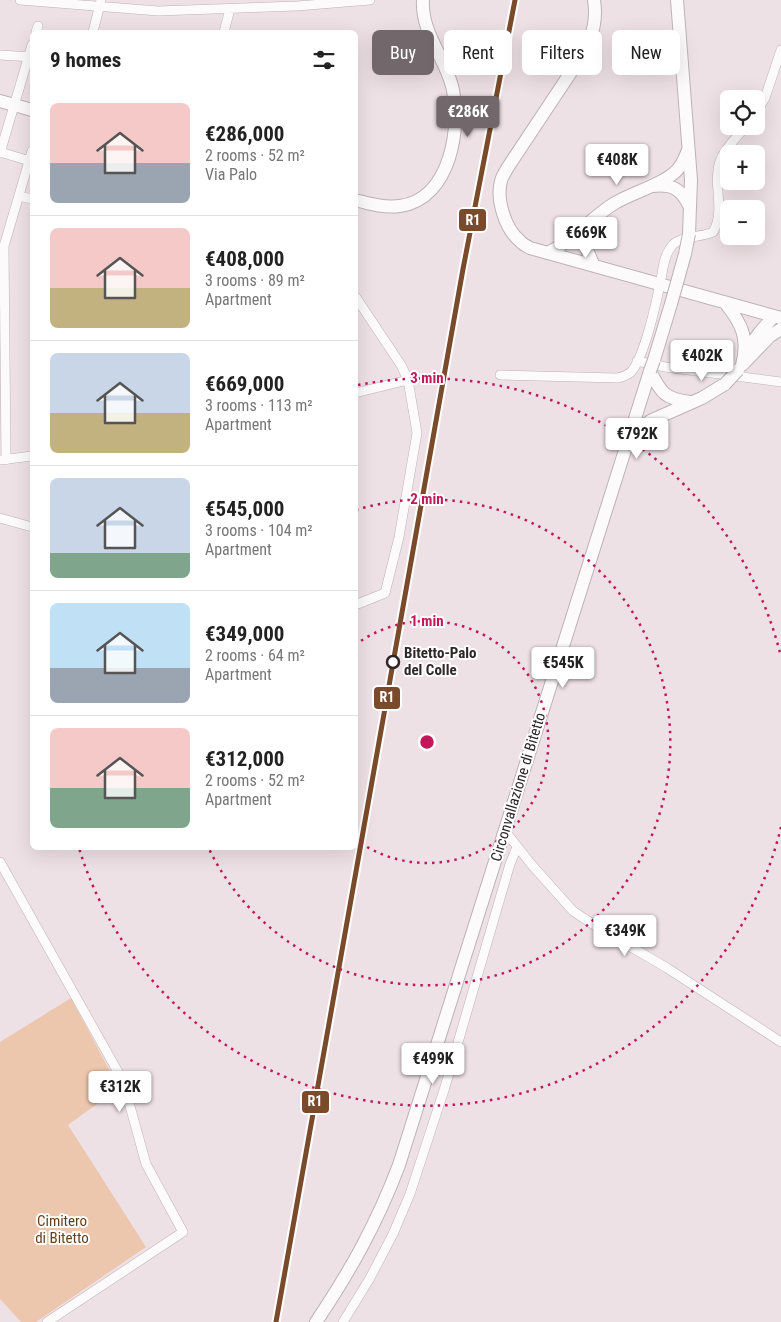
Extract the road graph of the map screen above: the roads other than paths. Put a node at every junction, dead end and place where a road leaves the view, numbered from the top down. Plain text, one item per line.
1 (20, 0) edge
2 (370, 0) edge
3 (423, 0) edge
4 (594, 0) edge
5 (677, 0) edge
6 (47, 1) edge
7 (336, 1) edge
8 (100, 3) edge
9 (259, 4) edge
10 (230, 9) junction
11 (93, 30) edge
12 (225, 30) edge
13 (781, 50) edge
14 (0, 55) edge
15 (30, 57) edge
16 (30, 60) edge
17 (765, 95) edge
18 (0, 101) edge
19 (14, 105) junction
20 (30, 109) edge
21 (739, 135) edge
22 (689, 148) junction
23 (0, 153) edge
24 (30, 162) joint
25 (650, 187) junction
26 (20, 196) junction
27 (30, 198) edge
28 (358, 201) edge
29 (691, 209) junction
30 (599, 214) junction
31 (585, 239) junction
32 (566, 243) junction
33 (2, 245) edge
34 (547, 252) junction
35 (566, 258) junction
36 (594, 266) junction
37 (660, 284) junction
38 (358, 301) edge
39 (726, 304) junction
40 (364, 310) junction
41 (358, 311) edge
42 (2, 319) edge
43 (778, 323) edge
44 (746, 351) junction
45 (637, 361) junction
46 (652, 365) junction
47 (740, 367) junction
48 (500, 375) dead end
49 (408, 380) junction
50 (781, 382) edge
51 (358, 392) edge
52 (690, 402) junction
53 (629, 439) junction
54 (30, 456) edge
55 (3, 460) edge
56 (0, 518) edge
57 (30, 527) edge
58 (358, 604) edge
59 (505, 831) junction
60 (516, 847) junction
61 (0, 862) edge
62 (781, 1042) edge
63 (47, 1322) edge
64 (316, 1322) edge
65 (343, 1322) edge

1 - 6 street
2 - 7 street
3 - 28 main road
4 - 34 main road
5 - 22 main road, Circonvallazione di Bitetto
6 - 8 street
7 - 9 street
8 - 10 street
8 - 11 street
9 - 10 street
10 - 12 street
13 - 17 street
14 - 15 street
16 - 19 street
18 - 19 main road
19 - 20 main road
19 - 23 street
21 - 37 street
22 - 25 main road
22 - 29 main road, Circonvallazione di Bitetto
23 - 24 street
24 - 26 street
25 - 29 main road
25 - 30 main road
26 - 27 street
26 - 33 street
29 - 46 main road, Circonvallazione di Bitetto, bridge
30 - 31 main road
30 - 32 main road
31 - 35 main road
31 - 36 main road
32 - 34 main road
32 - 35 main road
33 - 42 street
34 - 35 main road
35 - 36 main road
36 - 37 main road
37 - 39 main road
37 - 45 street
38 - 40 street
39 - 43 main road
39 - 44 main road
40 - 41 street
40 - 49 street
42 - 55 street
43 - 44 main road
43 - 47 main road
44 - 47 main road
45 - 48 street
45 - 50 street
46 - 52 main road
46 - 53 main road, Circonvallazione di Bitetto
47 - 52 main road, bridge
49 - 51 street
49 - 58 street
52 - 53 main road
53 - 59 main road, Circonvallazione di Bitetto
54 - 55 street
56 - 57 street
59 - 60 street
59 - 64 main road, Circonvallazione di Bitetto
60 - 62 street
60 - 65 street
61 - 63 street

